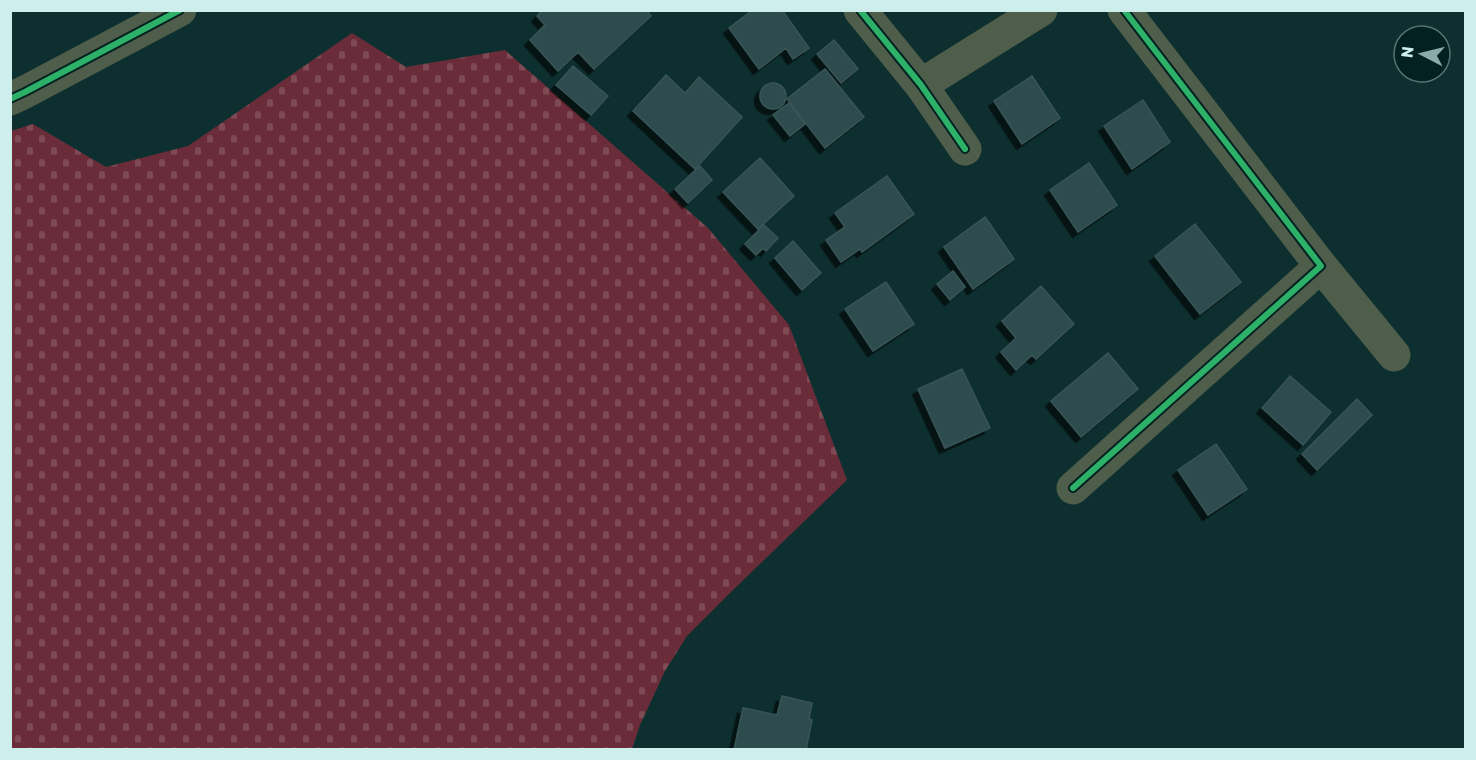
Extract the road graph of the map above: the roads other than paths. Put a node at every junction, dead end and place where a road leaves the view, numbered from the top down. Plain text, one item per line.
1 (180, 10) edge
2 (860, 10) edge
3 (1041, 10) edge
4 (1124, 10) edge
5 (921, 85) junction
6 (10, 99) edge
7 (965, 149) dead end
8 (1322, 266) junction
9 (1394, 355) dead end
10 (1073, 488) dead end

1 - 6 street
2 - 5 street
3 - 5 street
4 - 8 street
5 - 7 street
8 - 9 street
8 - 10 street

